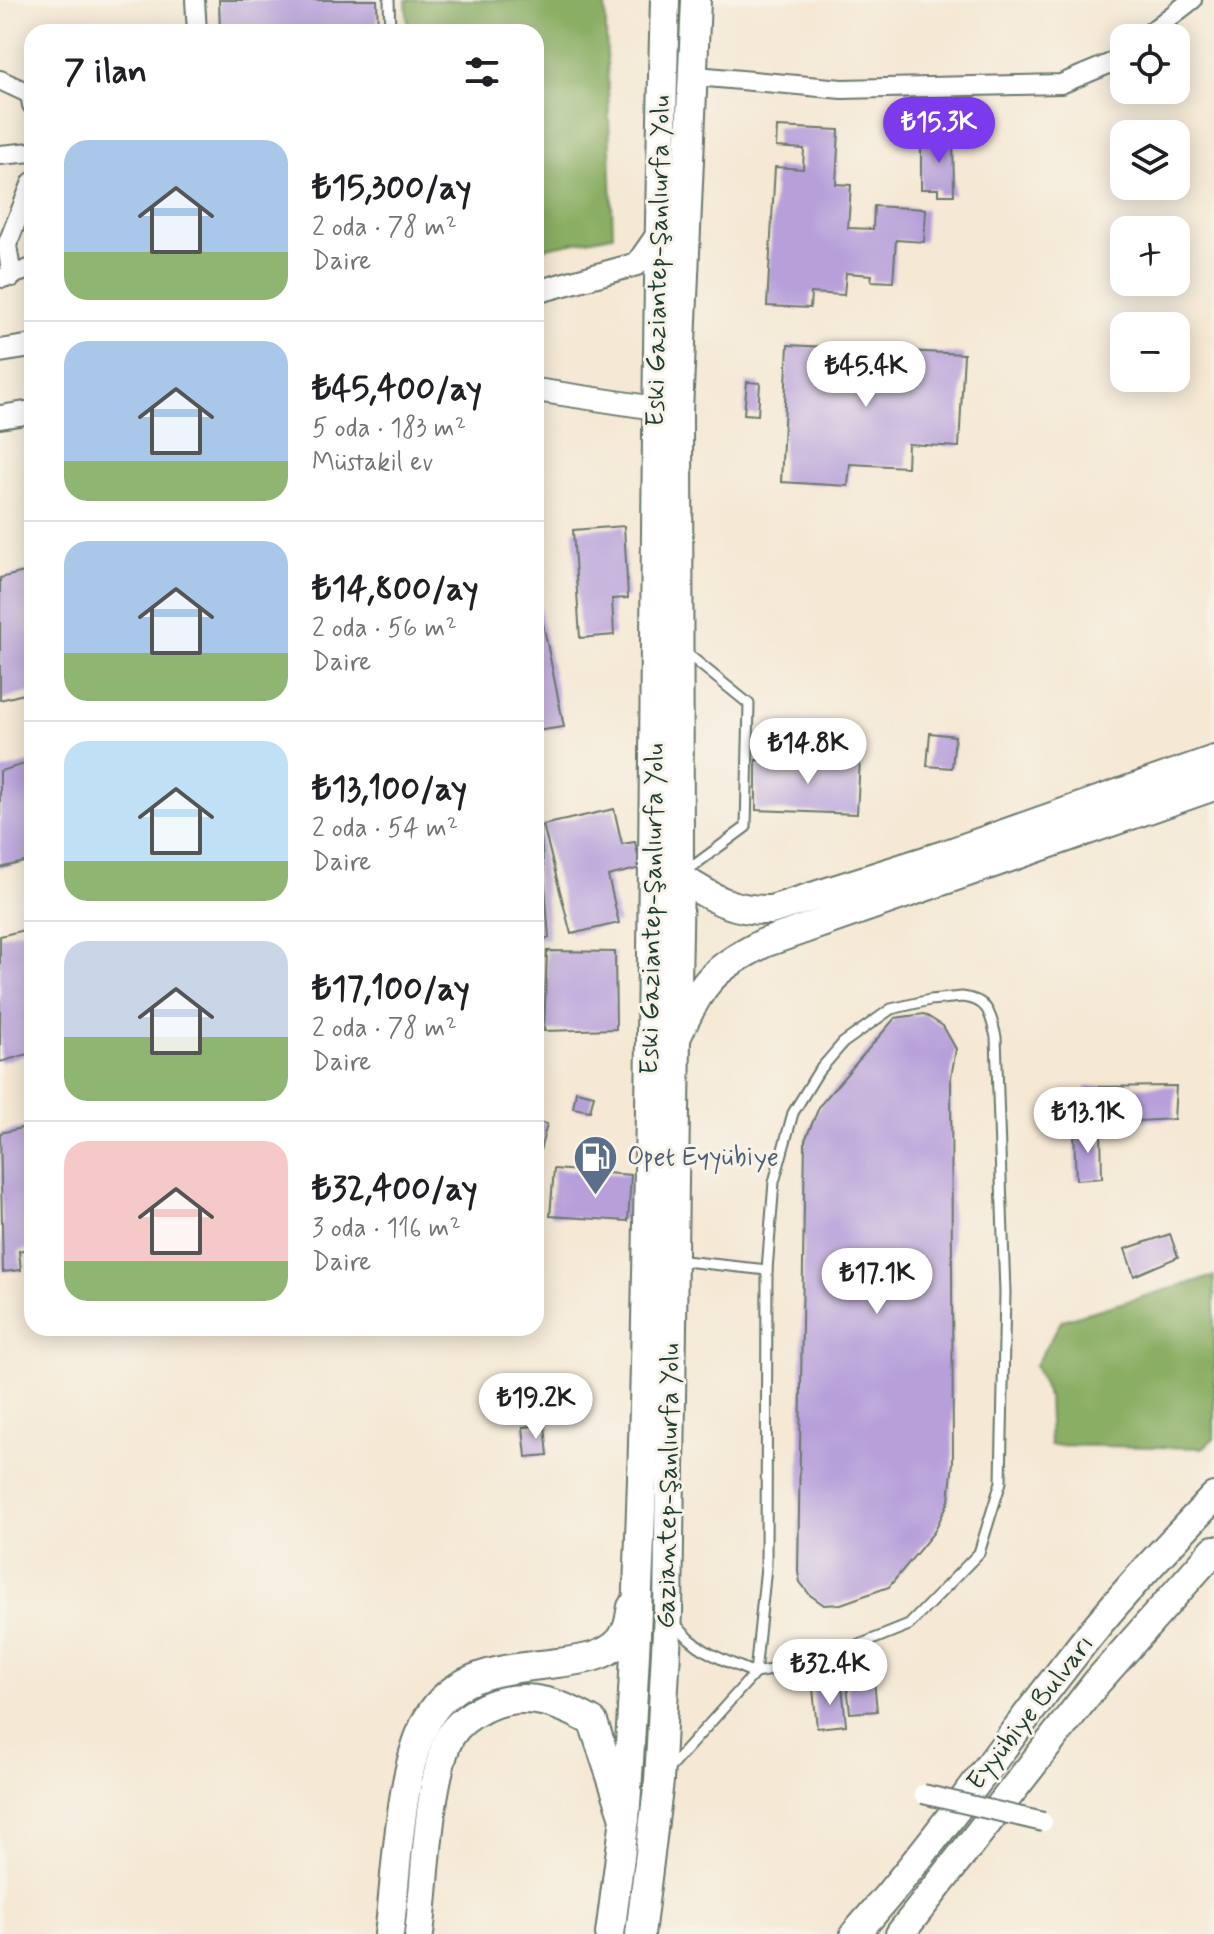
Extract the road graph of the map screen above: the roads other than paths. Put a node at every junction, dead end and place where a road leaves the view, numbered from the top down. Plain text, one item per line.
1 (195, 0) edge
2 (389, 0) edge
3 (665, 0) edge
4 (696, 0) edge
5 (1192, 0) edge
6 (196, 24) edge
7 (390, 24) edge
8 (1161, 24) edge
9 (1110, 63) edge
10 (696, 76) junction
11 (0, 80) edge
12 (24, 91) edge
13 (24, 153) edge
14 (0, 155) edge
15 (24, 202) edge
16 (658, 234) junction
17 (6, 278) edge
18 (544, 290) edge
19 (24, 347) edge
20 (0, 351) edge
21 (544, 391) edge
22 (655, 408) junction
23 (24, 413) edge
24 (0, 417) edge
25 (679, 647) junction
26 (1214, 760) edge
27 (1214, 786) edge
28 (679, 877) junction
29 (676, 1038) junction
30 (672, 1260) junction
31 (767, 1270) junction
32 (1214, 1497) edge
33 (1214, 1550) edge
34 (641, 1572) junction
35 (668, 1613) junction
36 (755, 1673) junction
37 (659, 1781) junction
38 (923, 1794) dead end
39 (625, 1818) junction
40 (1043, 1822) dead end
41 (969, 1849) junction
42 (389, 1934) edge
43 (419, 1934) edge
44 (610, 1934) edge
45 (640, 1934) edge
46 (855, 1934) edge
47 (900, 1934) edge
48 (917, 1934) edge

1 - 6 street
2 - 7 lane
3 - 16 main road, Eski Gaziantep-Şanlıurfa Yolu
4 - 10 main road, Eski Gaziantep-Şanlıurfa Yolu
5 - 8 street
9 - 10 street
10 - 25 main road, Eski Gaziantep-Şanlıurfa Yolu
11 - 12 street
13 - 14 street
15 - 17 street
16 - 18 street
16 - 22 main road, Eski Gaziantep-Şanlıurfa Yolu
19 - 20 street
21 - 22 street
22 - 34 main road, Eski Gaziantep-Şanlıurfa Yolu
23 - 24 street
25 - 28 main road, Eski Gaziantep-Şanlıurfa Yolu
25 - 28 lane
26 - 28 main road
27 - 29 main road
28 - 29 main road, Eski Gaziantep-Şanlıurfa Yolu
29 - 30 main road, Gaziantep-Şanlıurfa Yolu
30 - 31 lane
30 - 35 main road, Gaziantep-Şanlıurfa Yolu
31 - 36 lane
31 - 36 lane
32 - 46 main road, Eyyübiye Bulvarı
33 - 41 main road, Eyyübiye Bulvarı
34 - 39 main road, Eski Gaziantep-Şanlıurfa Yolu
34 - 42 main road
35 - 36 lane
35 - 37 main road, Gaziantep-Şanlıurfa Yolu
36 - 37 lane
37 - 45 main road, Gaziantep-Şanlıurfa Yolu
38 - 40 street, bridge
39 - 43 main road
39 - 44 main road
41 - 47 main road, Eyyübiye Bulvarı
41 - 48 main road

